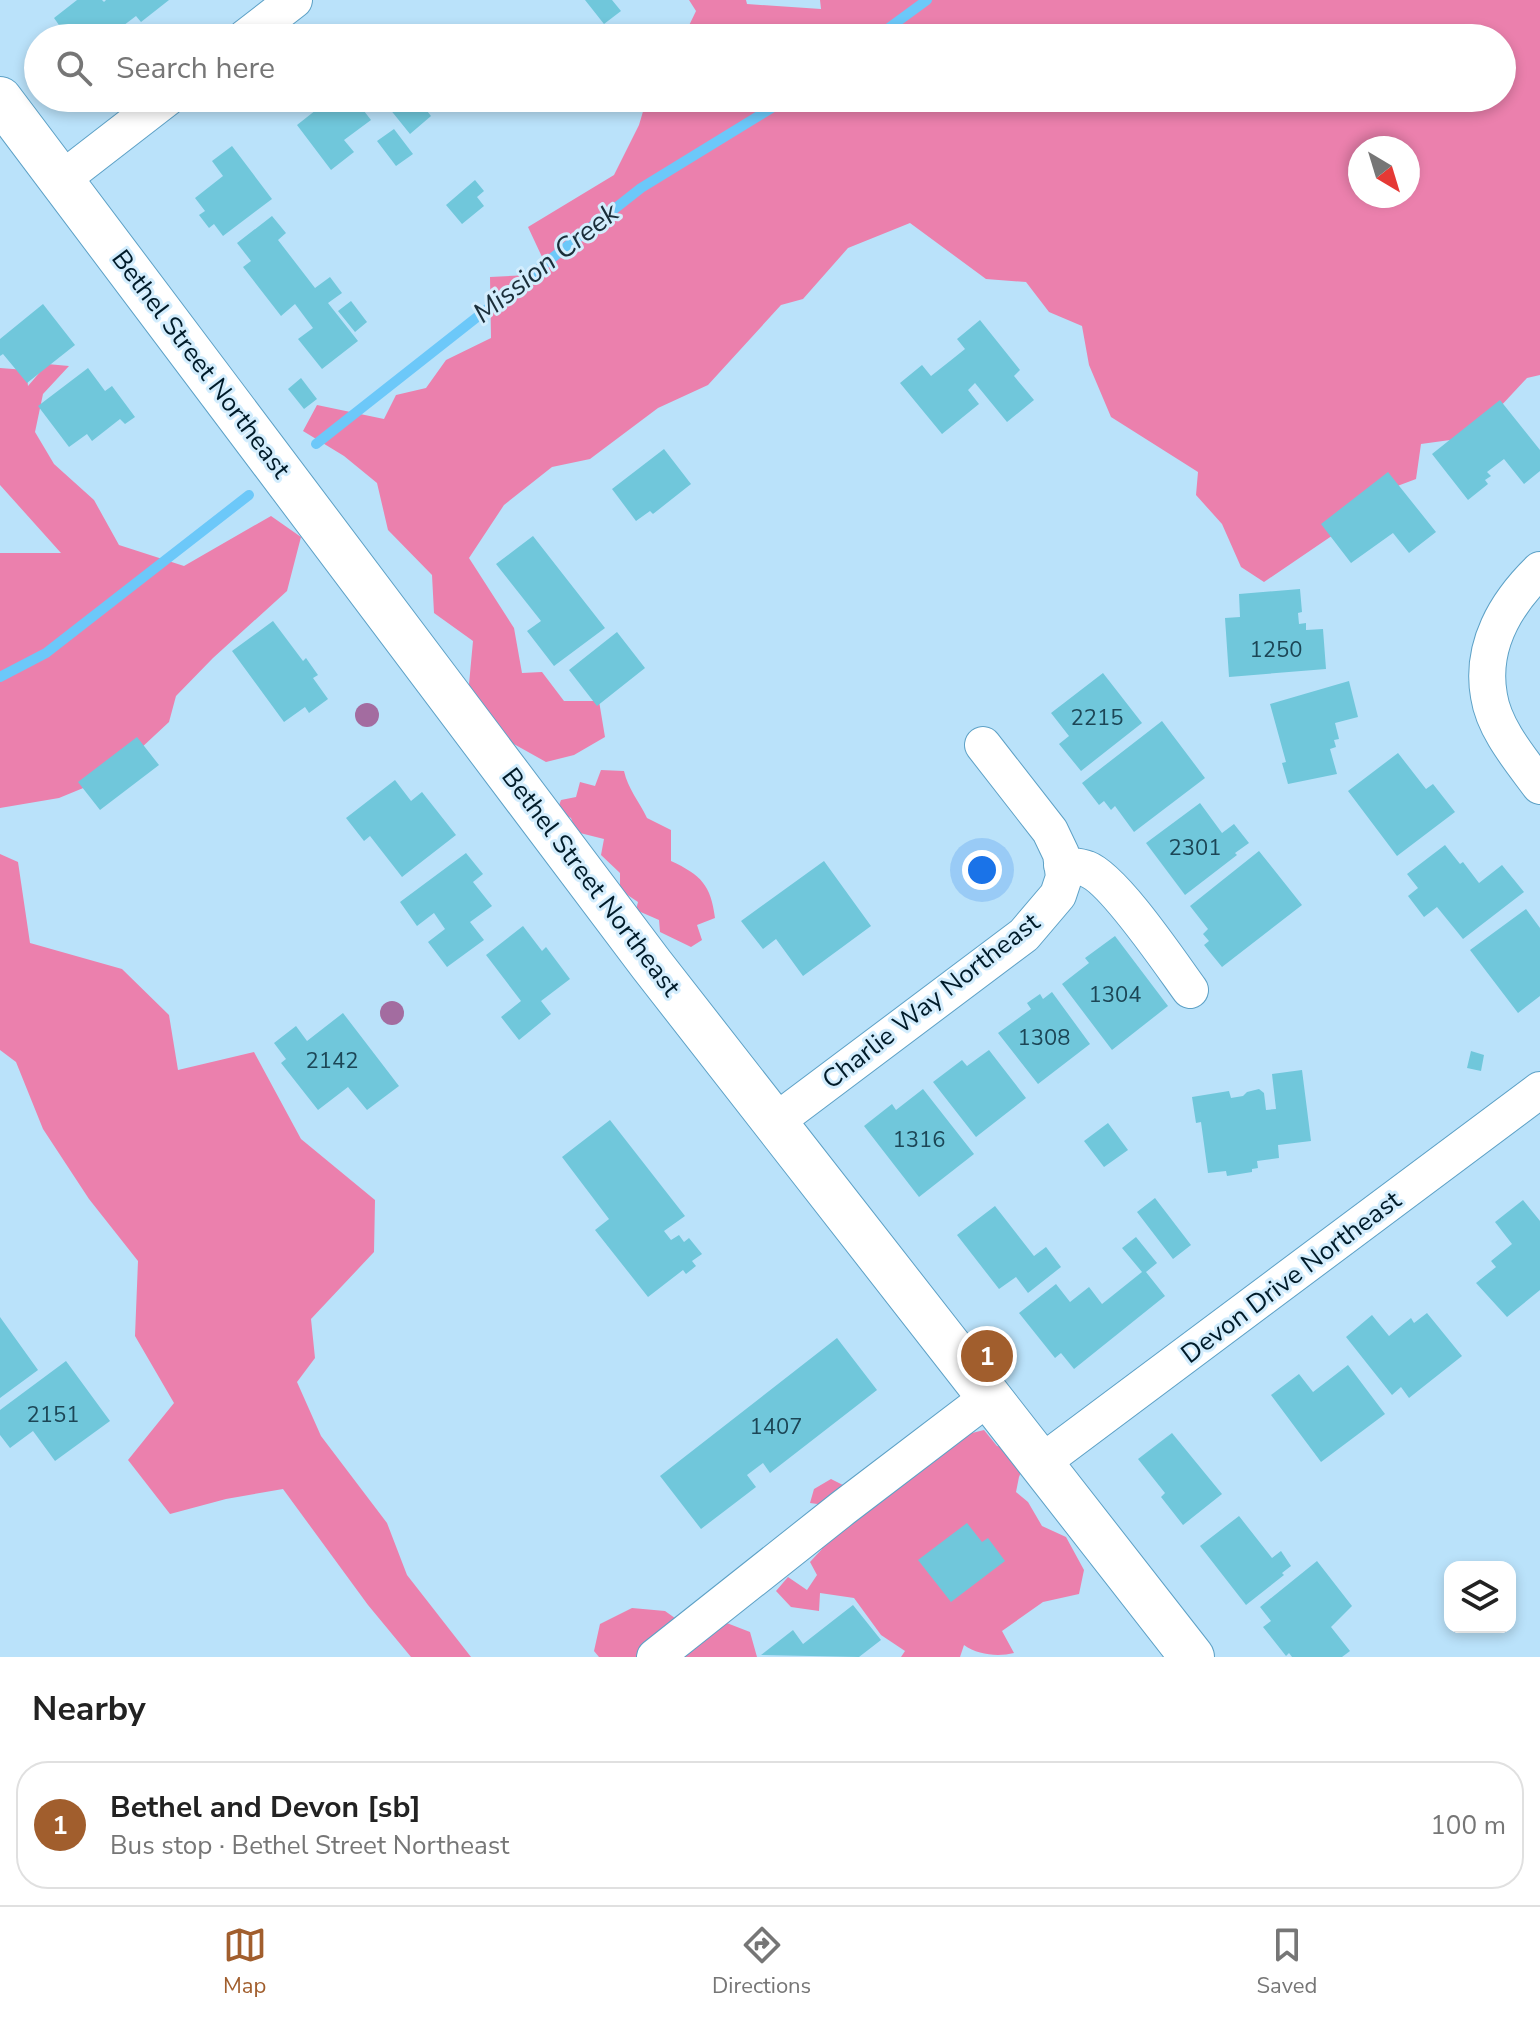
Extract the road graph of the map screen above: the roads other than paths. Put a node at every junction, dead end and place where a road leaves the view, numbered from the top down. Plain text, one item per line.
1 (294, 0) edge
2 (263, 24) edge
3 (0, 99) edge
4 (149, 112) edge
5 (61, 180) junction
6 (1540, 570) edge
7 (983, 745) dead end
8 (1540, 786) edge
9 (1062, 865) junction
10 (1190, 990) dead end
11 (1540, 1090) edge
12 (775, 1122) junction
13 (990, 1396) junction
14 (1041, 1463) junction
15 (655, 1657) edge
16 (1192, 1657) edge

1 - 2 street
3 - 5 street, Bethel Street Northeast
4 - 5 street
5 - 12 street, Bethel Street Northeast
6 - 8 street
7 - 9 street
9 - 10 street
9 - 12 street, Charlie Way Northeast
11 - 14 street, Devon Drive Northeast
12 - 13 street, Bethel Street Northeast
13 - 14 street, Bethel Street Northeast
13 - 15 street
14 - 16 street, Bethel Street Northeast

